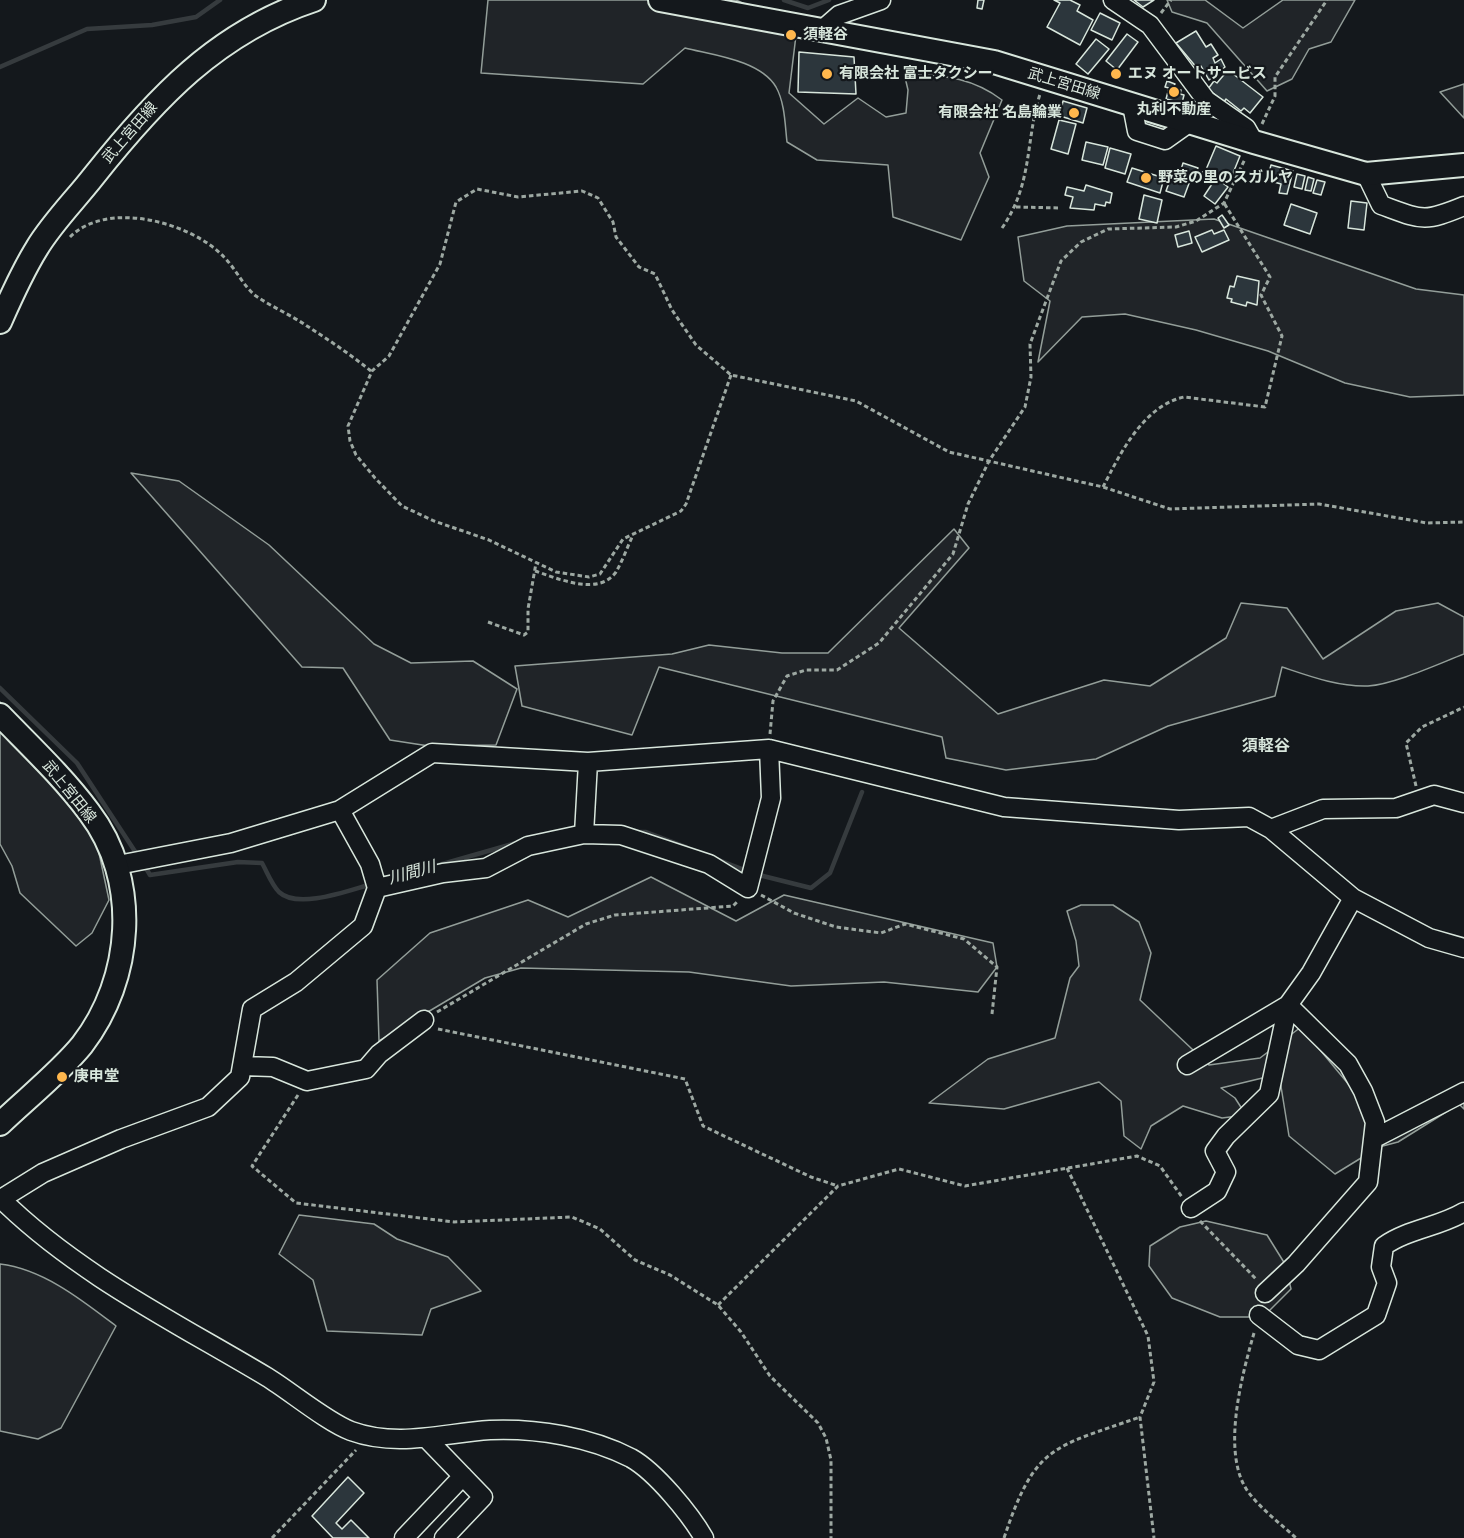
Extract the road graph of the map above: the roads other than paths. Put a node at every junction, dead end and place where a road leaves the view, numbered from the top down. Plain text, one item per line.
1 (314, 0) edge
2 (660, 0) edge
3 (881, 0) edge
4 (1113, 0) edge
5 (823, 29) junction
6 (1254, 142) junction
7 (1464, 165) edge
8 (1366, 174) junction
9 (1464, 206) edge
10 (0, 322) edge
11 (0, 715) edge
12 (769, 749) junction
13 (588, 762) junction
14 (1464, 803) edge
15 (340, 810) junction
16 (1271, 829) junction
17 (584, 834) junction
18 (118, 865) junction
19 (376, 888) junction
20 (1353, 898) junction
21 (1464, 948) edge
22 (1288, 1005) junction
23 (424, 1020) road end
24 (1187, 1065) dead end
25 (243, 1066) junction
26 (1464, 1092) edge
27 (0, 1124) edge
28 (1373, 1139) junction
29 (1, 1199) edge
30 (1191, 1208) road end
31 (1464, 1212) edge
32 (1265, 1293) road end
33 (1259, 1315) road end
34 (426, 1438) junction
35 (463, 1476) junction
36 (404, 1538) edge
37 (444, 1538) edge
38 (704, 1538) edge

1 - 10 main road, 武上宮田線
2 - 5 main road, 武上宮田線
3 - 5 street
4 - 6 street
5 - 6 main road, 武上宮田線
6 - 8 main road, 武上宮田線
7 - 8 main road, 武上宮田線
8 - 9 street
11 - 18 main road, 武上宮田線
12 - 13 street
12 - 16 street
12 - 17 street
13 - 15 street
13 - 17 street
14 - 16 street
15 - 18 street
15 - 19 street
16 - 20 street
17 - 19 street
18 - 27 main road, 武上宮田線
19 - 25 street
20 - 21 street
20 - 22 street
22 - 24 street
22 - 28 street
22 - 30 street
23 - 25 street
25 - 29 street
26 - 28 street
28 - 32 street
29 - 34 street
31 - 33 street
34 - 35 street
34 - 38 street
35 - 36 street
35 - 37 street

